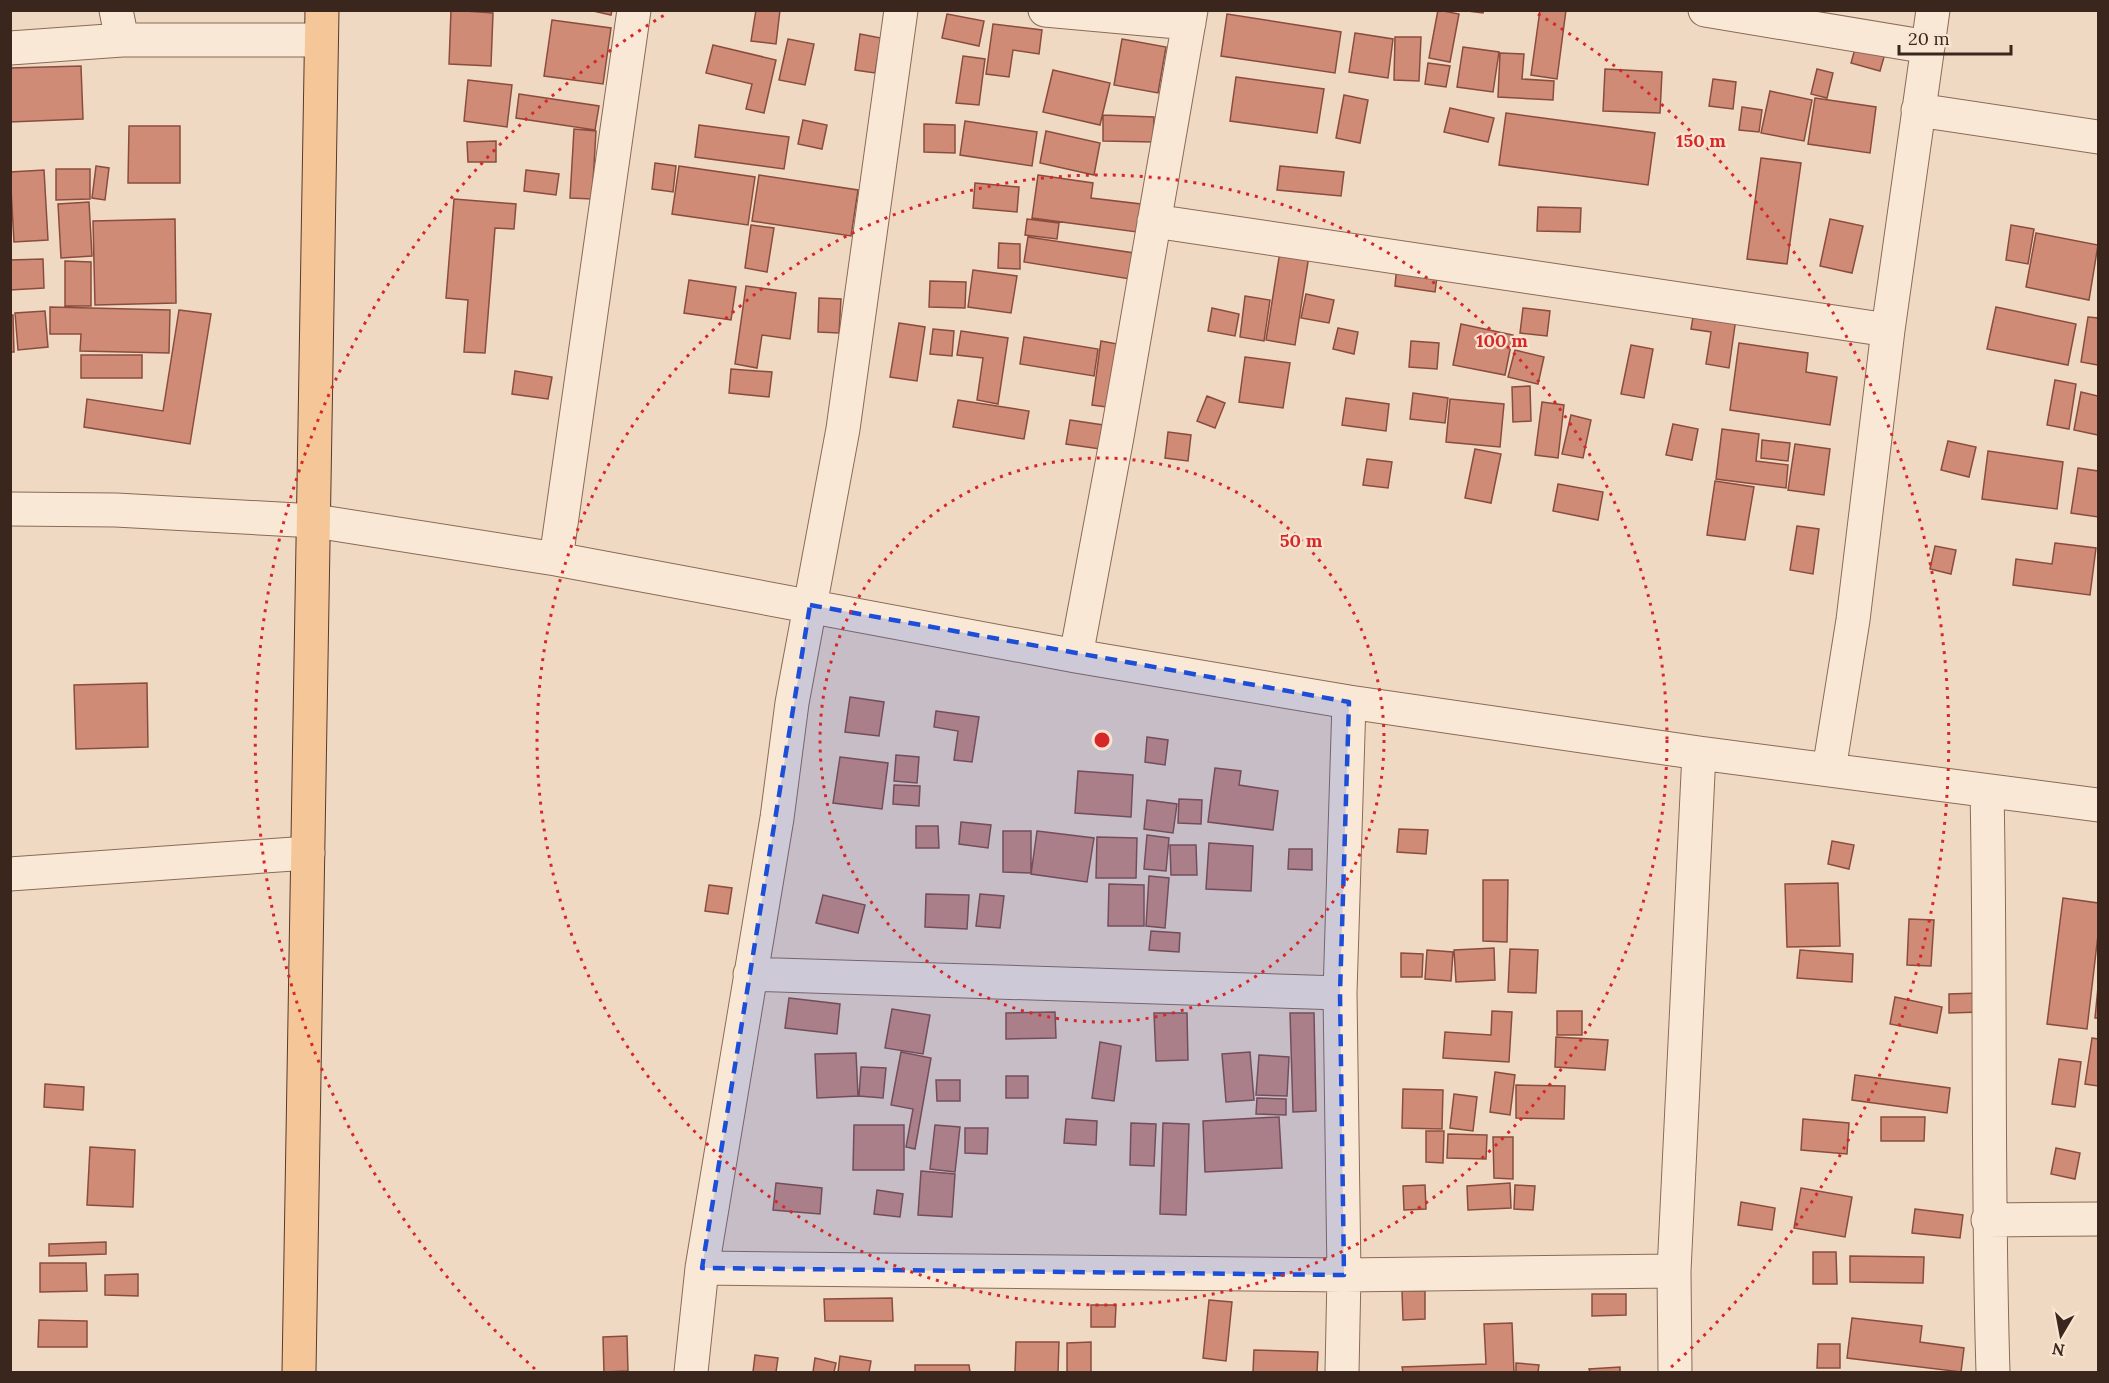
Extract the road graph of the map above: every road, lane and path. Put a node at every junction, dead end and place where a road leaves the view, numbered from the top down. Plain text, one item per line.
1 (634, 10) edge
2 (902, 10) edge
3 (1045, 10) edge
4 (1705, 10) edge
5 (1933, 10) edge
6 (1190, 17) edge
7 (119, 25) edge
8 (322, 25) edge
9 (1928, 47) junction
10 (10, 48) edge
11 (1918, 110) junction
12 (2098, 137) edge
13 (1154, 221) junction
14 (1888, 330) junction
15 (10, 508) edge
16 (315, 521) junction
17 (556, 559) junction
18 (810, 605) junction
19 (1076, 656) junction
20 (1349, 702) junction
21 (1699, 753) junction
22 (1829, 770) junction
23 (1987, 791) junction
24 (2098, 805) edge
25 (308, 853) junction
26 (10, 874) edge
27 (750, 974) junction
28 (1340, 993) junction
29 (2098, 1219) edge
30 (1988, 1220) junction
31 (702, 1268) junction
32 (1674, 1271) junction
33 (1344, 1275) junction
34 (299, 1372) edge
35 (691, 1372) edge
36 (1342, 1372) edge
37 (1675, 1372) edge
38 (1993, 1372) edge

1 - 17 street
2 - 18 street
3 - 6 street
4 - 9 street
5 - 9 street
6 - 13 street
7 - 8 street
7 - 10 street
8 - 16 main road
9 - 11 street
11 - 12 street
11 - 14 street
13 - 14 street
13 - 19 street
14 - 22 street
15 - 16 street
16 - 17 street
16 - 25 main road
17 - 18 street
18 - 19 street
18 - 27 street
19 - 20 street
20 - 21 street
20 - 28 street
21 - 22 street
21 - 32 street
22 - 23 street
23 - 24 street
23 - 30 street
25 - 26 street
25 - 34 main road
27 - 28 street
27 - 31 street
28 - 33 street
29 - 30 street
30 - 38 street
31 - 33 street
31 - 35 street
32 - 33 street
32 - 37 street
33 - 36 street

